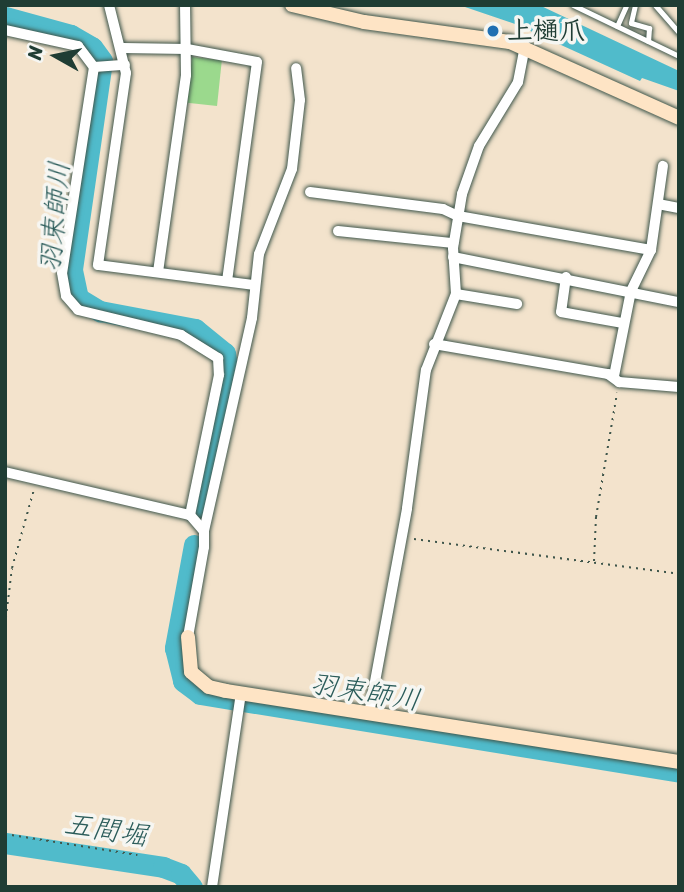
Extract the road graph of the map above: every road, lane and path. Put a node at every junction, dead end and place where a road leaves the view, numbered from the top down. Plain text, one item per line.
1 (109, 5) edge
2 (185, 5) edge
3 (292, 5) edge
4 (573, 5) edge
5 (635, 5) edge
6 (655, 5) edge
7 (626, 6) edge
8 (617, 26) junction
9 (5, 30) edge
10 (679, 33) edge
11 (648, 41) junction
12 (525, 46) junction
13 (123, 48) junction
14 (187, 49) junction
15 (679, 56) edge
16 (125, 65) junction
17 (94, 67) junction
18 (296, 68) dead end
19 (679, 118) edge
20 (663, 166) dead end
21 (310, 192) dead end
22 (658, 204) junction
23 (679, 208) edge
24 (458, 216) junction
25 (338, 231) dead end
26 (453, 243) junction
27 (651, 250) junction
28 (453, 257) junction
29 (158, 272) junction
30 (566, 277) junction
31 (227, 281) junction
32 (254, 285) junction
33 (631, 291) junction
34 (456, 294) junction
35 (679, 302) edge
36 (517, 304) dead end
37 (623, 323) junction
38 (434, 345) junction
39 (616, 379) junction
40 (679, 387) edge
41 (5, 472) edge
42 (36, 478) junction
43 (190, 515) junction
44 (204, 531) junction
45 (399, 537) junction
46 (594, 561) junction
47 (679, 574) edge
48 (5, 625) edge
49 (188, 637) joint
50 (241, 694) junction
51 (369, 714) junction
52 (679, 762) edge
53 (5, 834) edge
54 (137, 855) dead end
55 (212, 887) edge

1 - 13 street
2 - 14 street
3 - 12 street
4 - 8 lane
5 - 11 lane
6 - 10 lane
7 - 8 lane
8 - 11 lane
9 - 17 street
11 - 15 lane
12 - 19 street
12 - 24 street
13 - 14 street
13 - 16 street
14 - 29 street
14 - 31 street
16 - 17 street
16 - 29 street
17 - 43 street
18 - 32 street
20 - 22 street
21 - 24 street
22 - 23 street
22 - 27 street
24 - 26 street
24 - 27 street
25 - 26 street
26 - 28 street
27 - 33 street
28 - 30 street
28 - 34 street
29 - 31 street
30 - 33 street
30 - 37 street
31 - 32 street
32 - 44 street
33 - 35 street
33 - 37 street
34 - 36 street
34 - 38 street
37 - 39 street
38 - 39 street
38 - 45 street
39 - 40 street
39 - 46 path
41 - 42 street
42 - 43 street
42 - 48 path
43 - 44 street
44 - 49 street
45 - 46 path
45 - 51 street
46 - 47 path
49 - 50 street
50 - 51 street
50 - 55 street
51 - 52 street
53 - 54 path

